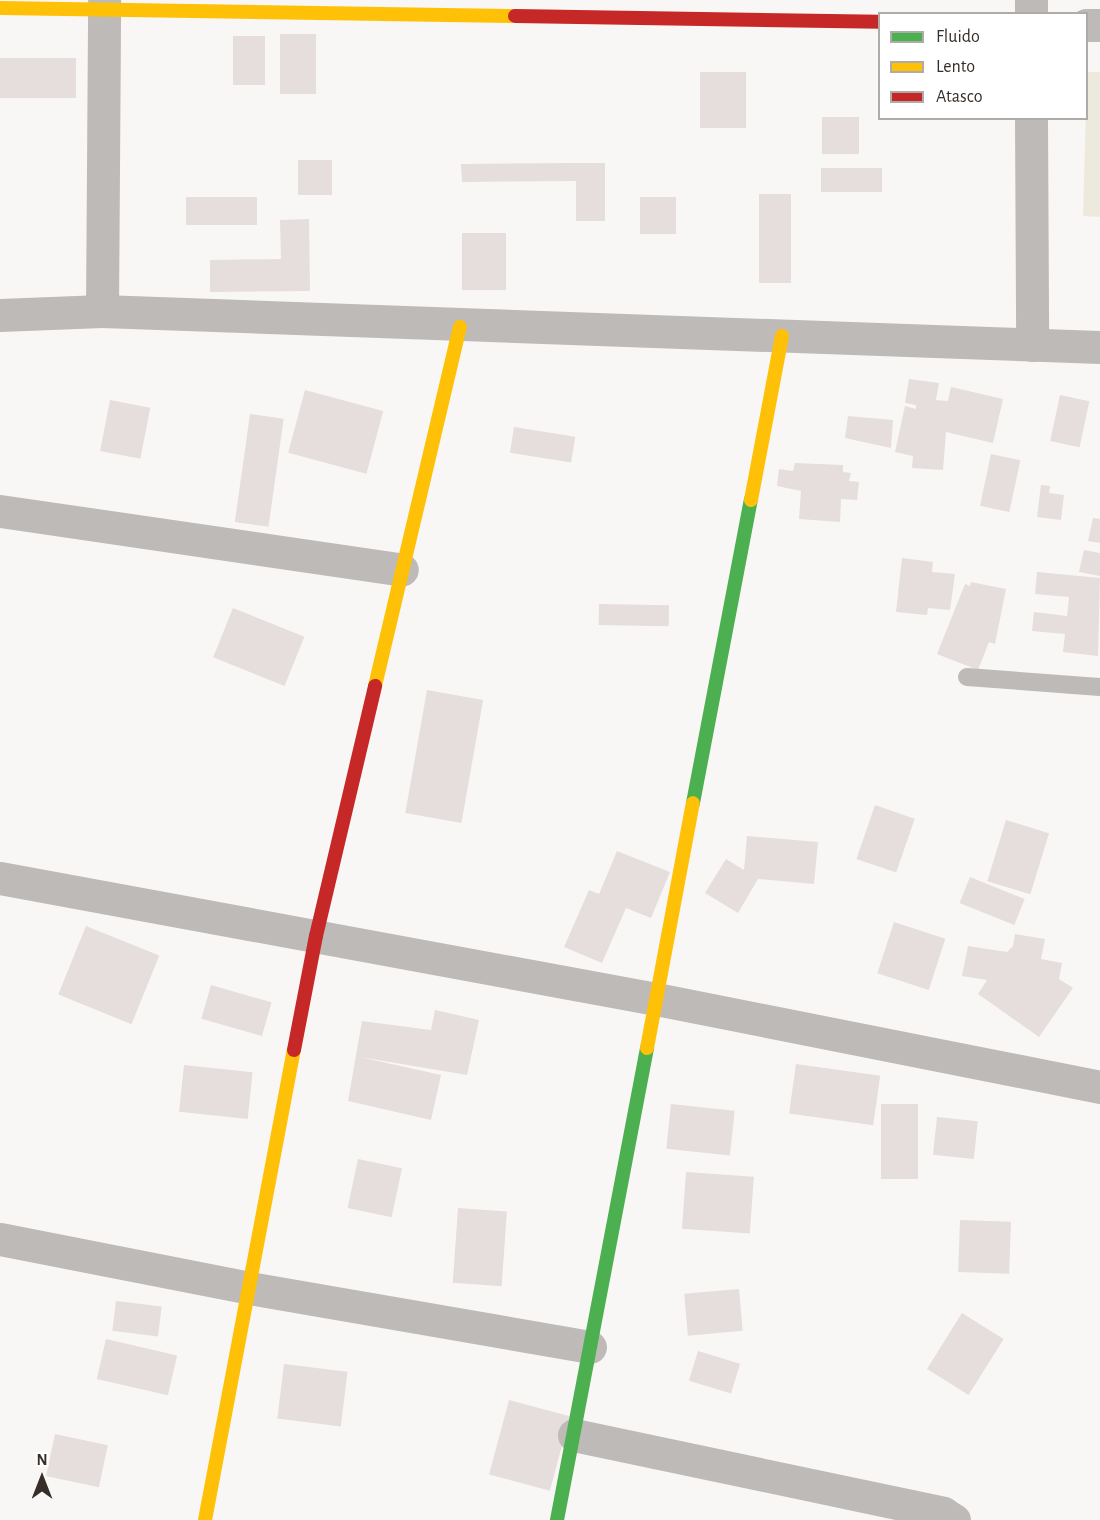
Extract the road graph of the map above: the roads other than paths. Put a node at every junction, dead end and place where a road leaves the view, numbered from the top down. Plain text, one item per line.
1 (104, 3) edge
2 (0, 8) edge
3 (878, 22) edge
4 (1031, 120) edge
5 (102, 311) junction
6 (0, 315) edge
7 (460, 327) junction
8 (782, 336) junction
9 (1032, 345) junction
10 (1100, 347) edge
11 (0, 511) edge
12 (402, 570) junction
13 (967, 677) dead end
14 (1100, 687) edge
15 (0, 878) edge
16 (316, 936) junction
17 (656, 999) junction
18 (1100, 1087) edge
19 (0, 1239) edge
20 (249, 1288) junction
21 (590, 1347) junction
22 (574, 1435) junction
23 (205, 1520) edge
24 (557, 1520) edge
25 (954, 1520) edge

1 - 2 street
1 - 3 street
1 - 5 street
4 - 9 street
5 - 6 street
5 - 7 street
7 - 8 street
7 - 12 street
8 - 9 street
8 - 17 street
9 - 10 street
11 - 12 street
12 - 16 street
13 - 14 lane
15 - 16 street
16 - 17 street
16 - 20 street
17 - 18 street
17 - 21 street
19 - 20 street
20 - 21 street
20 - 23 street
21 - 22 street
22 - 24 street
22 - 25 street

